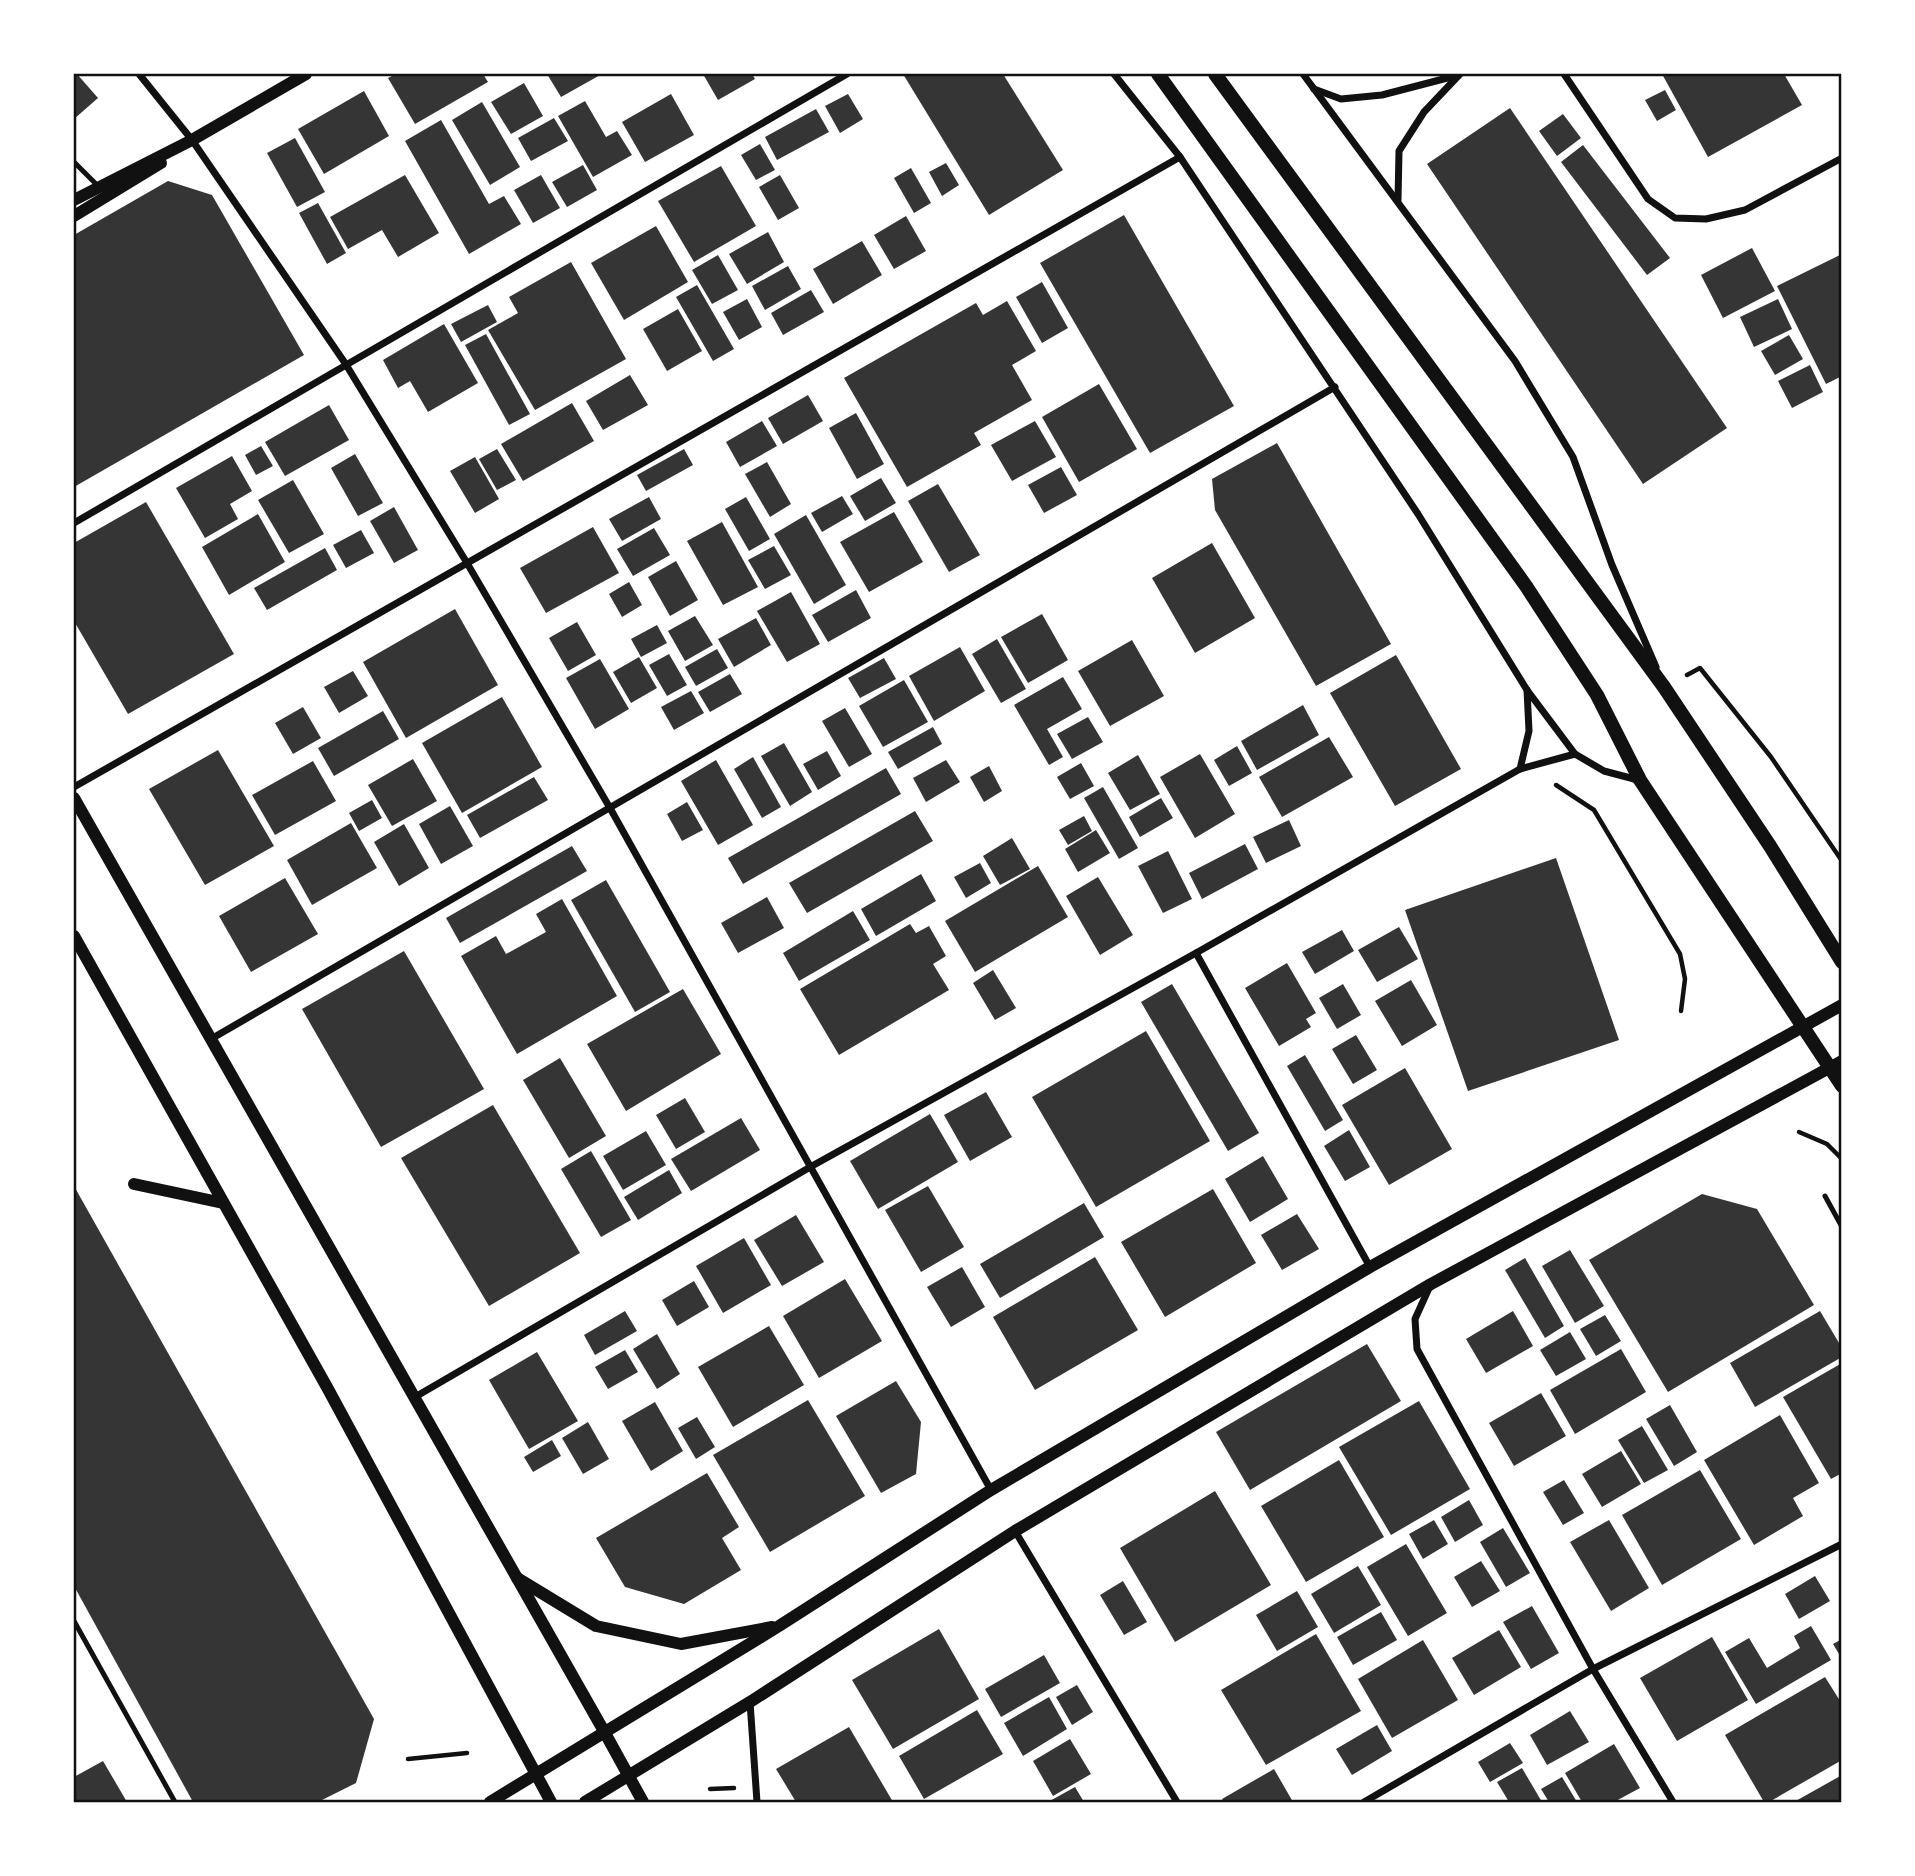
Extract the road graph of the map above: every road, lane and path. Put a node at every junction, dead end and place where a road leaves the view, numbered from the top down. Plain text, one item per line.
1 (139, 74) edge
2 (306, 74) edge
3 (847, 74) edge
4 (1114, 74) edge
5 (1158, 74) edge
6 (1215, 74) edge
7 (1303, 74) edge
8 (1564, 74) edge
9 (1458, 75) edge
10 (1314, 89) junction
11 (192, 140) junction
12 (1180, 157) junction
13 (1842, 158) edge
14 (74, 162) edge
15 (99, 187) junction
16 (74, 200) edge
17 (1398, 200) junction
18 (74, 216) edge
19 (345, 363) junction
20 (1335, 387) junction
21 (74, 523) edge
22 (467, 563) junction
23 (1664, 687) junction
24 (1527, 690) junction
25 (1575, 754) junction
26 (1520, 769) junction
27 (1640, 780) junction
28 (74, 787) edge
29 (74, 798) edge
30 (611, 808) junction
31 (1842, 862) edge
32 (74, 936) edge
33 (1196, 953) junction
34 (1842, 962) edge
35 (1842, 1005) edge
36 (1681, 1011) dead end
37 (1802, 1027) junction
38 (211, 1039) junction
39 (1836, 1064) edge
40 (1842, 1086) edge
41 (1799, 1132) dead end
42 (1842, 1159) edge
43 (812, 1166) junction
44 (135, 1184) dead end
45 (1825, 1196) dead end
46 (223, 1203) junction
47 (1842, 1227) edge
48 (1370, 1267) junction
49 (1431, 1284) junction
50 (415, 1397) junction
51 (991, 1490) junction
52 (1016, 1531) junction
53 (1842, 1544) edge
54 (516, 1577) junction
55 (74, 1621) edge
56 (779, 1626) junction
57 (1593, 1669) junction
58 (750, 1703) junction
59 (606, 1733) junction
60 (467, 1753) dead end
61 (408, 1759) dead end
62 (536, 1774) junction
63 (628, 1776) junction
64 (175, 1802) edge
65 (490, 1802) edge
66 (551, 1802) edge
67 (585, 1802) edge
68 (643, 1802) edge
69 (757, 1802) edge
70 (1177, 1802) edge
71 (1364, 1802) edge
72 (1673, 1802) edge

1 - 11 street
2 - 11 street
3 - 19 street
4 - 12 street
5 - 27 main road
6 - 23 main road
7 - 10 street
8 - 13 street
9 - 10 street
9 - 17 street
10 - 17 street
11 - 15 street
11 - 18 street
11 - 19 street
12 - 20 street
12 - 22 street
14 - 15 lane
15 - 16 street
17 - 23 street
19 - 21 street
19 - 22 street
20 - 24 street
20 - 30 street
22 - 28 street
22 - 30 street
23 - 31 path
23 - 34 main road
24 - 25 street
24 - 26 street
25 - 26 street
25 - 27 street
26 - 33 street
26 - 36 path
27 - 37 main road
29 - 38 street
30 - 38 street
30 - 43 street
32 - 46 street
33 - 43 street
33 - 48 street
35 - 37 street
37 - 39 main road
37 - 48 street
38 - 50 street
39 - 40 main road
39 - 49 street
41 - 42 path
43 - 50 street
43 - 51 street
44 - 46 street
45 - 47 lane
46 - 62 street
48 - 51 street
49 - 52 street
49 - 57 street
50 - 54 street
51 - 56 street
52 - 58 street
52 - 70 street
53 - 57 street
54 - 56 street
54 - 59 street
55 - 64 lane
56 - 59 street
57 - 71 street
57 - 72 street
58 - 63 street
58 - 69 street
59 - 62 street
59 - 63 street
60 - 61 path
62 - 65 street
62 - 66 street
63 - 67 street
63 - 68 street

